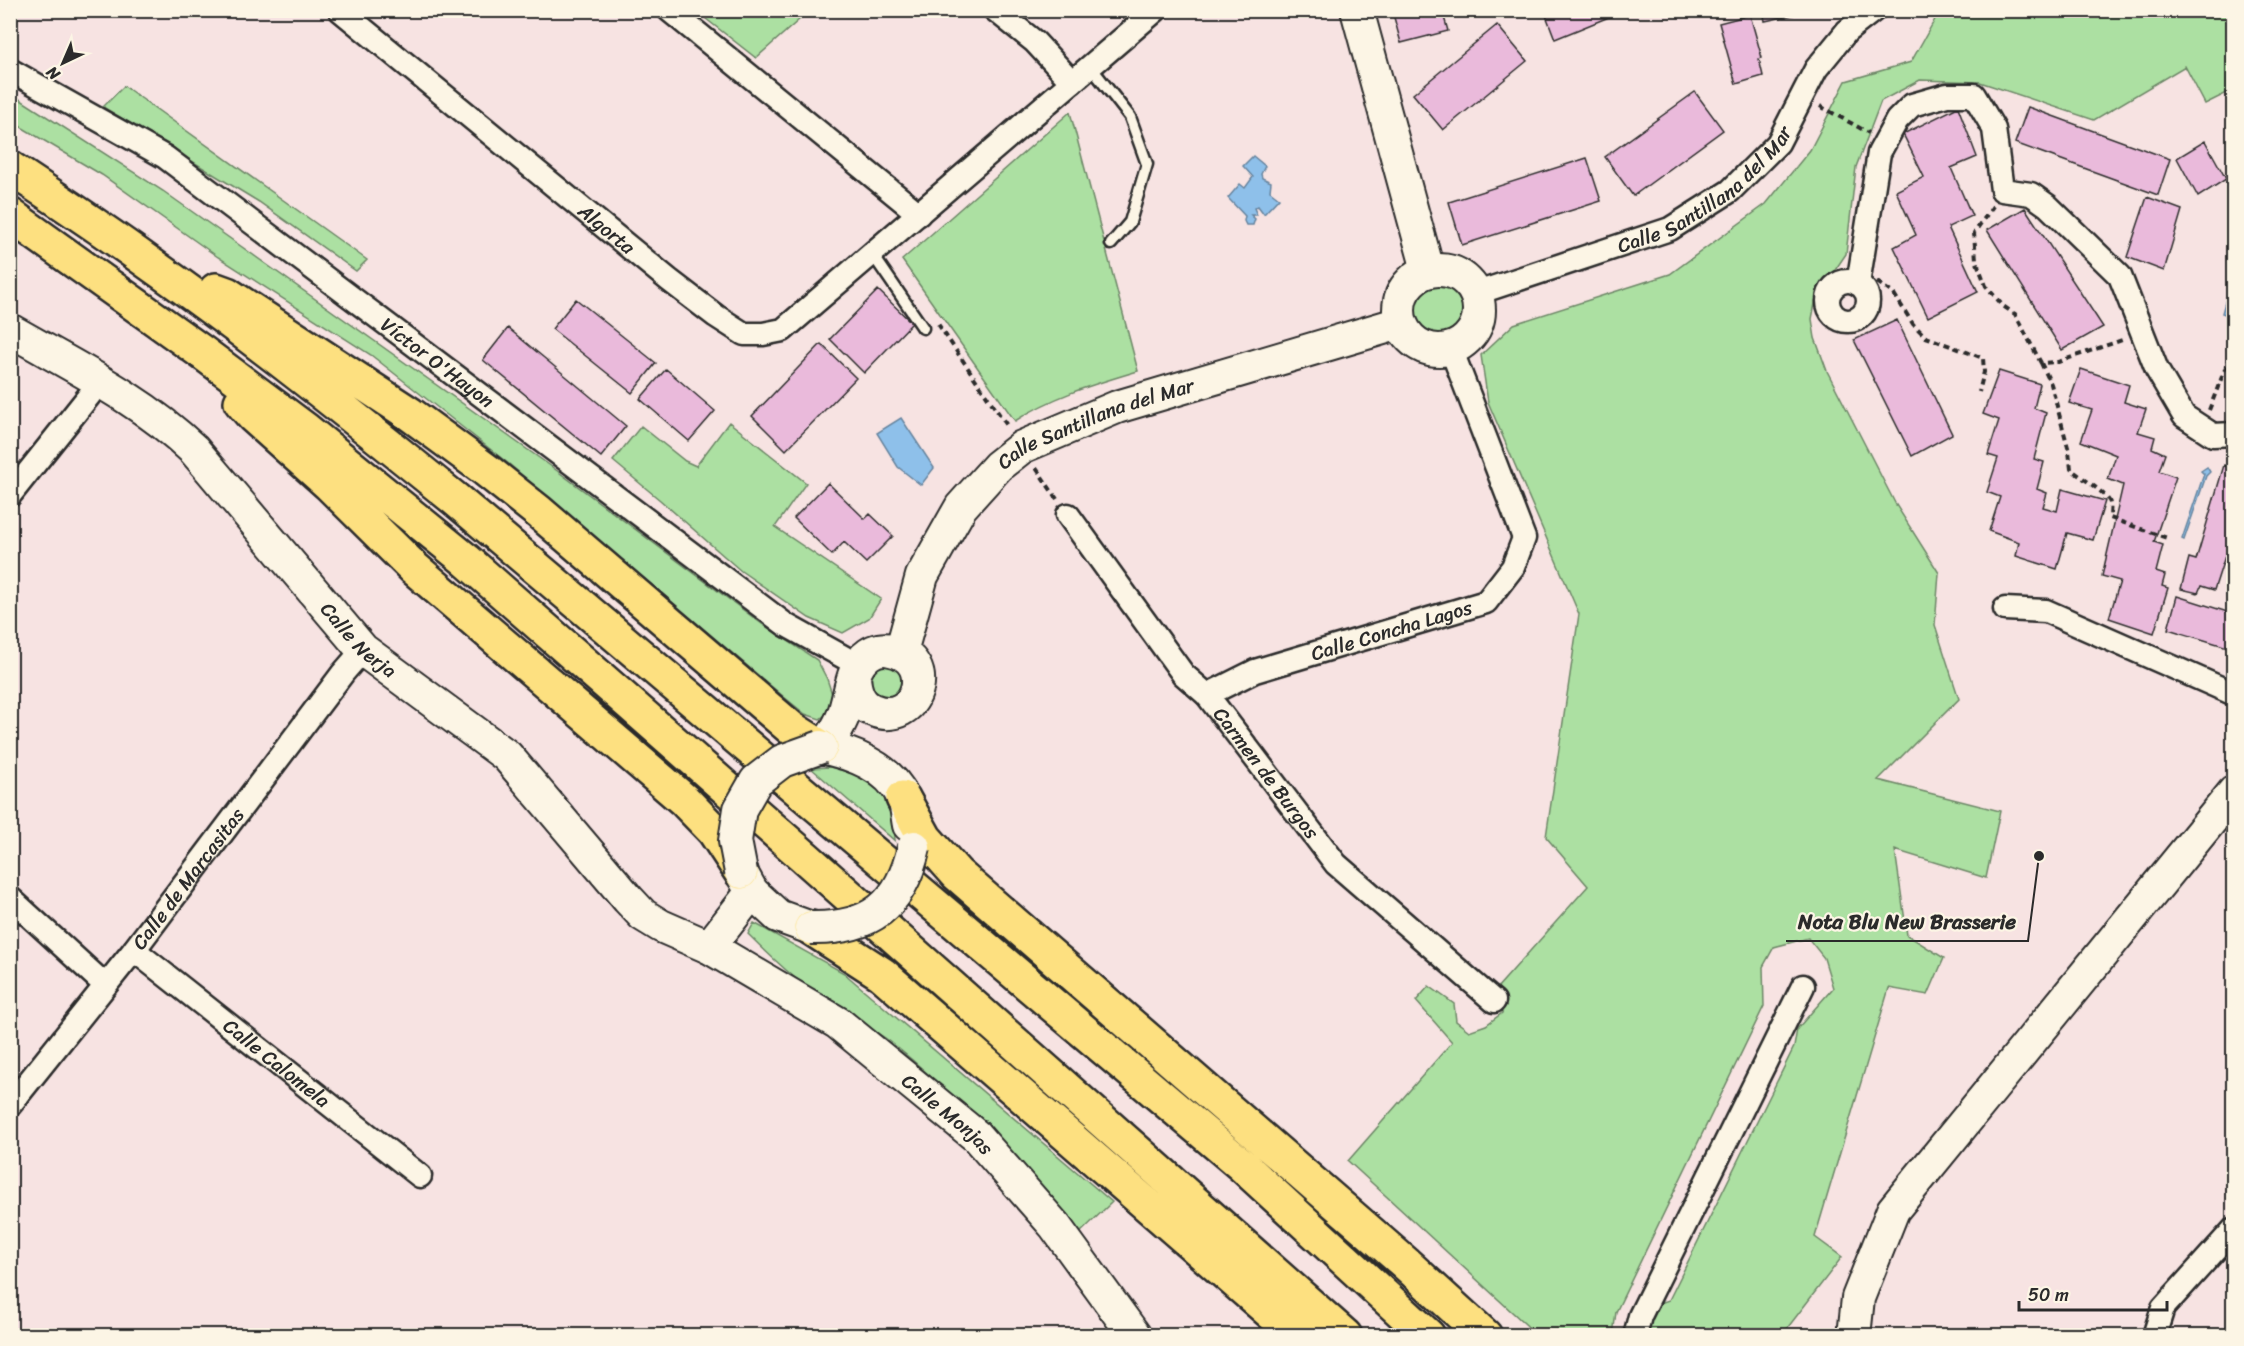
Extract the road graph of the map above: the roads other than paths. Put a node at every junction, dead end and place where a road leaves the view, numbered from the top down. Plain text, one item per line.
1 (669, 10) edge
2 (996, 10) edge
3 (1156, 10) edge
4 (1357, 10) edge
5 (1874, 10) edge
6 (345, 12) edge
7 (1090, 66) junction
8 (10, 70) edge
9 (1072, 82) junction
10 (10, 168) edge
11 (919, 214) junction
12 (10, 216) edge
13 (1111, 244) dead end
14 (878, 250) junction
15 (150, 263) junction
16 (1428, 270) junction
17 (1859, 276) road end
18 (1477, 293) junction
19 (1400, 323) junction
20 (923, 328) dead end
21 (10, 330) edge
22 (1451, 349) junction
23 (203, 353) junction
24 (100, 382) junction
25 (2234, 434) edge
26 (10, 495) edge
27 (1068, 515) road end
28 (2005, 609) dead end
29 (363, 650) junction
30 (901, 652) junction
31 (856, 671) junction
32 (2234, 694) edge
33 (1207, 695) junction
34 (882, 713) junction
35 (823, 748) junction
36 (870, 763) junction
37 (2234, 792) edge
38 (903, 798) junction
39 (746, 882) junction
40 (10, 898) edge
41 (811, 928) junction
42 (709, 947) junction
43 (134, 950) junction
44 (105, 985) junction
45 (1803, 986) dead end
46 (1494, 1001) dead end
47 (10, 1105) edge
48 (420, 1176) dead end
49 (2234, 1229) edge
50 (1135, 1335) edge
51 (1298, 1335) edge
52 (1345, 1335) edge
53 (1428, 1335) edge
54 (1485, 1335) edge
55 (1635, 1335) edge
56 (1854, 1335) edge
57 (2154, 1335) edge

1 - 11 street
2 - 9 street
3 - 7 street, Algorta
4 - 16 street
5 - 18 street, Calle Santillana del Mar
6 - 14 street, Algorta
7 - 9 street, Algorta
7 - 13 lane
8 - 31 street, Víctor O'Hayon
9 - 11 street, Algorta
10 - 15 highway
11 - 14 street, Algorta
12 - 23 highway
14 - 20 lane
15 - 35 highway
15 - 53 highway
16 - 18 street
16 - 19 street
17 - 25 street
18 - 22 street
19 - 22 street
19 - 30 street, Calle Santillana del Mar
21 - 24 street, Calle Nerja
22 - 33 street, Calle Concha Lagos
23 - 39 highway
23 - 52 highway
24 - 26 street
24 - 29 street, Calle Nerja
27 - 33 street, Carmen de Burgos
28 - 32 street
29 - 42 street, Calle Nerja
29 - 43 street, Calle de Marcasitas
30 - 31 street
30 - 34 street
31 - 34 street
31 - 35 street
33 - 46 street, Carmen de Burgos
34 - 36 street
35 - 36 street
35 - 39 street, bridge
36 - 38 street
37 - 56 street
38 - 41 street, bridge
38 - 54 highway
39 - 41 street
39 - 42 street
40 - 44 street
41 - 51 highway
42 - 50 street, Calle Monjas
43 - 44 street, Calle de Marcasitas
43 - 48 street, Calle Calomela
44 - 47 street, Calle de Marcasitas
45 - 55 street
49 - 57 street

